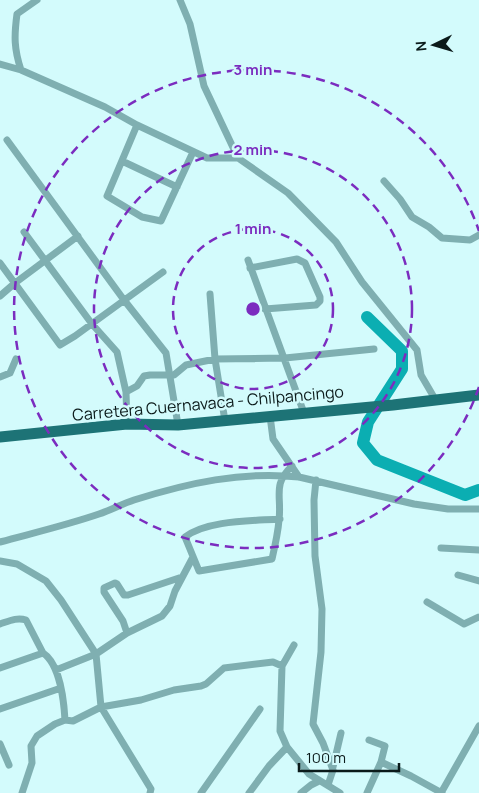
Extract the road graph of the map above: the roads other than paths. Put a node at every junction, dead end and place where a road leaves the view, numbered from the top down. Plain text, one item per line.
1 (37, 0) edge
2 (180, 0) edge
3 (0, 64) edge
4 (21, 70) junction
5 (137, 125) junction
6 (7, 140) dead end
7 (193, 152) junction
8 (238, 158) junction
9 (122, 161) junction
10 (384, 181) dead end
11 (177, 187) junction
12 (24, 232) dead end
13 (479, 235) edge
14 (78, 236) junction
15 (46, 260) junction
16 (248, 260) dead end
17 (0, 262) edge
18 (250, 268) junction
19 (163, 272) dead end
20 (15, 283) junction
21 (210, 294) dead end
22 (0, 296) edge
23 (124, 300) junction
24 (265, 310) junction
25 (92, 324) junction
26 (374, 349) dead end
27 (285, 358) junction
28 (16, 359) dead end
29 (215, 359) junction
30 (170, 376) junction
31 (0, 377) edge
32 (126, 392) junction
33 (479, 394) edge
34 (435, 399) junction
35 (304, 413) junction
36 (270, 416) junction
37 (225, 421) junction
38 (127, 424) junction
39 (178, 425) junction
40 (3, 438) edge
41 (292, 466) junction
42 (282, 475) junction
43 (299, 477) junction
44 (316, 480) junction
45 (479, 508) edge
46 (280, 519) junction
47 (0, 542) edge
48 (441, 548) dead end
49 (479, 550) edge
50 (193, 557) junction
51 (0, 562) edge
52 (458, 575) dead end
53 (182, 577) junction
54 (479, 582) edge
55 (427, 602) dead end
56 (479, 616) edge
57 (0, 624) edge
58 (127, 633) junction
59 (294, 645) dead end
60 (43, 653) junction
61 (96, 654) junction
62 (282, 666) junction
63 (0, 668) edge
64 (56, 670) junction
65 (61, 688) junction
66 (101, 707) junction
67 (0, 709) edge
68 (260, 709) dead end
69 (65, 720) junction
70 (479, 726) edge
71 (341, 733) dead end
72 (369, 740) dead end
73 (0, 744) edge
74 (287, 747) junction
75 (381, 762) junction
76 (9, 765) dead end
77 (333, 770) junction
78 (319, 781) junction
79 (328, 785) junction
80 (22, 793) edge
81 (150, 793) edge
82 (201, 793) edge
83 (249, 793) edge
84 (301, 793) edge
85 (340, 793) edge
86 (367, 793) edge
87 (441, 793) edge

1 - 4 street
2 - 8 street
3 - 4 street
4 - 5 street
5 - 7 street
5 - 9 street
6 - 14 street
7 - 8 street
7 - 11 street
8 - 34 street
9 - 11 street
9 - 11 street
10 - 13 street
12 - 15 street
14 - 15 street
14 - 23 street
15 - 20 street
15 - 25 street
16 - 18 street
17 - 20 street
18 - 24 street
18 - 24 street
19 - 23 street
20 - 22 street
20 - 25 street
21 - 29 street
23 - 25 street
23 - 30 street
24 - 27 street
25 - 32 street
26 - 27 street
27 - 29 street
27 - 35 street
28 - 31 street
29 - 30 street
29 - 37 street
30 - 32 street
30 - 39 street
32 - 38 street
33 - 34 main road, Carretera Cuernavaca - Chilpancingo
34 - 35 main road, Carretera Cuernavaca - Chilpancingo
35 - 36 main road, Carretera Cuernavaca - Chilpancingo
36 - 37 main road, Carretera Cuernavaca - Chilpancingo
36 - 41 street
37 - 39 main road, Carretera Cuernavaca - Chilpancingo
38 - 39 main road, Carretera Cuernavaca - Chilpancingo
38 - 40 main road, Carretera Cuernavaca - Chilpancingo
41 - 42 street
41 - 43 street
42 - 43 street
42 - 46 street
42 - 47 street
43 - 44 street
44 - 45 street
44 - 77 street
46 - 50 street
46 - 50 street
48 - 49 street
50 - 53 street
51 - 61 street
52 - 54 street
53 - 58 street
53 - 58 street
55 - 56 street
57 - 60 street
58 - 61 street
59 - 62 street
60 - 63 street
60 - 64 street
61 - 64 street
61 - 66 street
62 - 66 street
62 - 74 street
64 - 65 street
65 - 67 street
65 - 69 street
66 - 69 street
66 - 81 street
68 - 82 street
69 - 80 street
70 - 87 street
71 - 77 street
72 - 75 street
73 - 76 street
74 - 78 street
74 - 83 street
75 - 86 street
75 - 87 street
77 - 79 street
78 - 79 street
78 - 84 street
79 - 85 street

